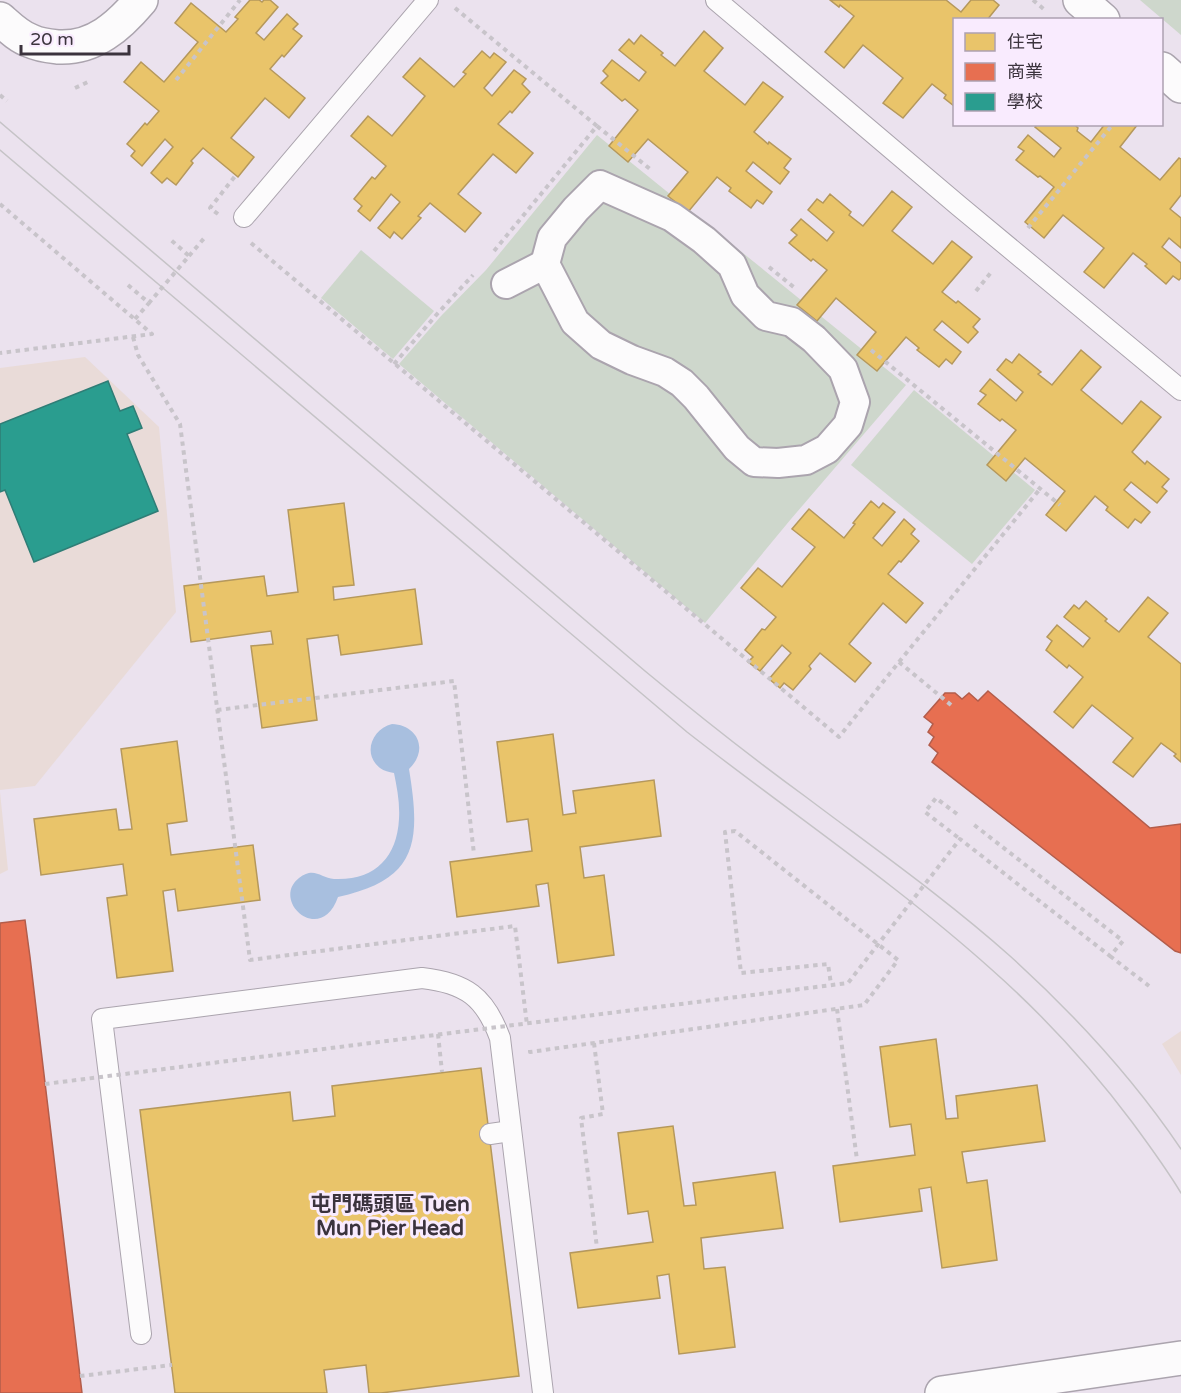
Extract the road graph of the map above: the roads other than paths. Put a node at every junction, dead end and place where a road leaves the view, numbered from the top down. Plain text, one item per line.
1 (141, 0) edge
2 (428, 0) edge
3 (716, 0) edge
4 (1080, 0) edge
5 (1101, 18) edge
6 (0, 19) edge
7 (1163, 71) edge
8 (1181, 86) edge
9 (244, 217) dead end
10 (545, 264) junction
11 (506, 284) dead end
12 (1181, 390) edge
13 (511, 1131) junction
14 (489, 1134) dead end
15 (141, 1334) dead end
16 (1181, 1358) edge
17 (1140, 1364) junction
18 (1181, 1374) edge
19 (1038, 1378) junction
20 (543, 1393) edge
21 (942, 1393) edge
22 (1100, 1393) edge

1 - 6 street
2 - 9 lane
3 - 12 lane
4 - 5 street
7 - 8 street
10 - 10 street
10 - 11 street
13 - 14 lane
13 - 15 lane
13 - 20 lane
16 - 17 street
17 - 18 street
17 - 19 street
19 - 21 street
19 - 22 street

